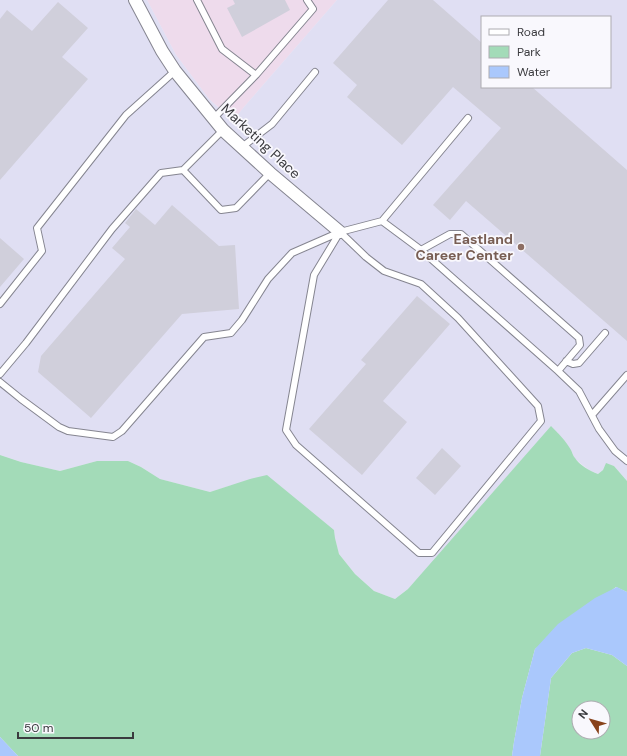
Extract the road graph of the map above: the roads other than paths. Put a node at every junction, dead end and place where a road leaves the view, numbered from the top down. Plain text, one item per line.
1 (135, 0) edge
2 (197, 0) edge
3 (307, 0) edge
4 (175, 71) junction
5 (315, 72) dead end
6 (256, 75) junction
7 (468, 118) dead end
8 (213, 119) junction
9 (223, 130) junction
10 (242, 147) junction
11 (183, 170) junction
12 (270, 173) junction
13 (382, 220) junction
14 (340, 232) junction
15 (421, 250) junction
16 (0, 304) edge
17 (605, 333) dead end
18 (566, 361) junction
19 (558, 371) junction
20 (0, 374) edge
21 (627, 375) edge
22 (0, 382) edge
23 (592, 415) junction
24 (627, 461) edge

1 - 4 street, Marketing Place
2 - 6 lane
3 - 6 lane
4 - 8 street, Marketing Place
4 - 16 lane
5 - 10 lane
6 - 8 lane
7 - 13 lane
8 - 9 street, Marketing Place
9 - 10 street, Marketing Place
9 - 11 lane
10 - 12 street, Marketing Place
11 - 12 lane
11 - 20 lane
12 - 14 street, Marketing Place
13 - 14 lane
13 - 15 lane
14 - 14 lane
14 - 22 lane
15 - 18 lane
15 - 19 lane
17 - 18 lane
18 - 19 lane
19 - 23 lane
21 - 23 lane
23 - 24 lane

